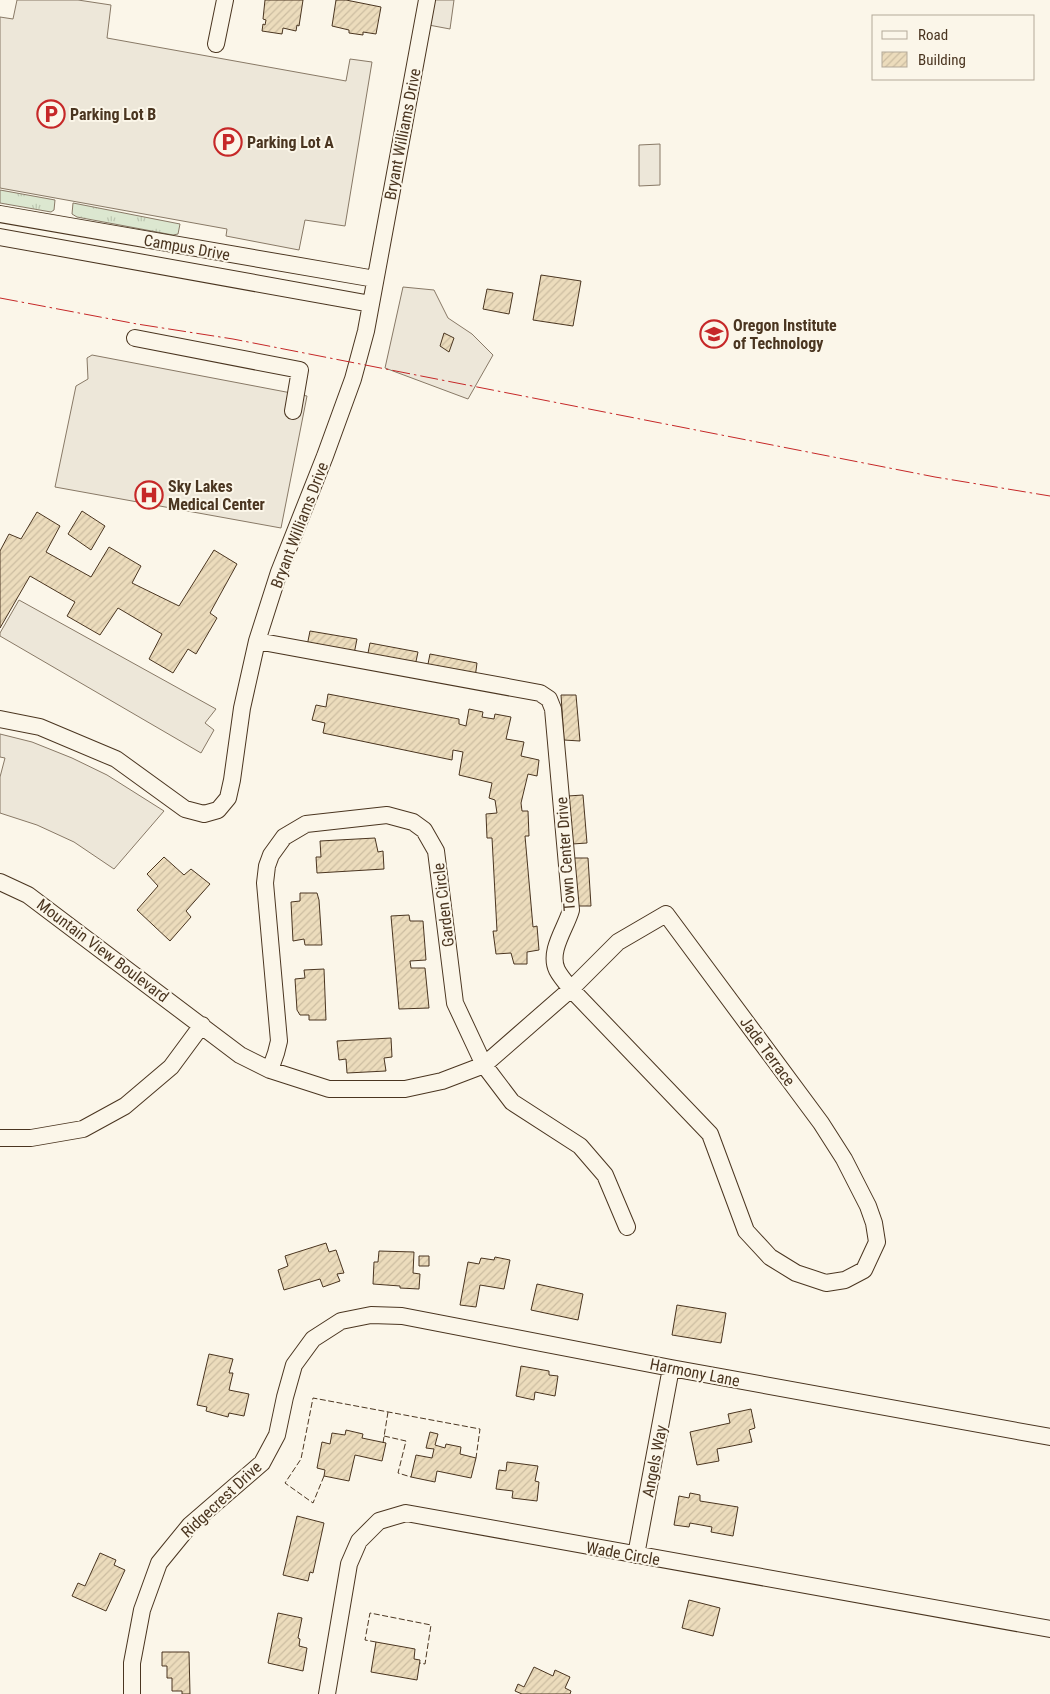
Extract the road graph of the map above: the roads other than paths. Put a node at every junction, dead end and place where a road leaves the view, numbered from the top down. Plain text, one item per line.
1 (225, 0) edge
2 (427, 0) edge
3 (216, 44) dead end
4 (0, 214) edge
5 (58, 224) junction
6 (0, 236) edge
7 (54, 246) junction
8 (188, 247) junction
9 (184, 270) junction
10 (375, 279) junction
11 (371, 304) junction
12 (135, 338) dead end
13 (293, 411) dead end
14 (257, 642) junction
15 (0, 719) edge
16 (0, 882) edge
17 (570, 989) junction
18 (202, 1025) junction
19 (484, 1065) junction
20 (270, 1070) junction
21 (0, 1138) edge
22 (627, 1227) dead end
23 (826, 1283) joint
24 (341, 1322) joint
25 (671, 1368) junction
26 (1050, 1437) edge
27 (636, 1555) junction
28 (1050, 1628) edge
29 (132, 1694) edge
30 (327, 1694) edge

1 - 3 street
2 - 10 street, Bryant Williams Drive
4 - 5 street, Campus Drive
5 - 7 street
5 - 8 street, Campus Drive
6 - 7 street, Campus Drive
7 - 9 street, Campus Drive
8 - 9 street
8 - 10 street, Campus Drive
9 - 11 street, Campus Drive
10 - 11 street, Bryant Williams Drive
11 - 14 street, Bryant Williams Drive
12 - 13 street
14 - 15 street, Bryant Williams Drive
14 - 17 street, Town Center Drive
16 - 18 street, Mountain View Boulevard
17 - 19 street
17 - 23 street, Town Center Drive
17 - 23 street, Jade Terrace
18 - 20 street, Mountain View Boulevard
18 - 21 street
19 - 20 street, Mountain View Boulevard
19 - 20 street, Garden Circle
19 - 22 street, Garden Circle
24 - 25 street, Harmony Lane
24 - 29 street, Ridgecrest Drive
25 - 26 street, Harmony Lane
25 - 27 street, Angels Way
27 - 28 street, Wade Circle
27 - 30 street, Wade Circle

